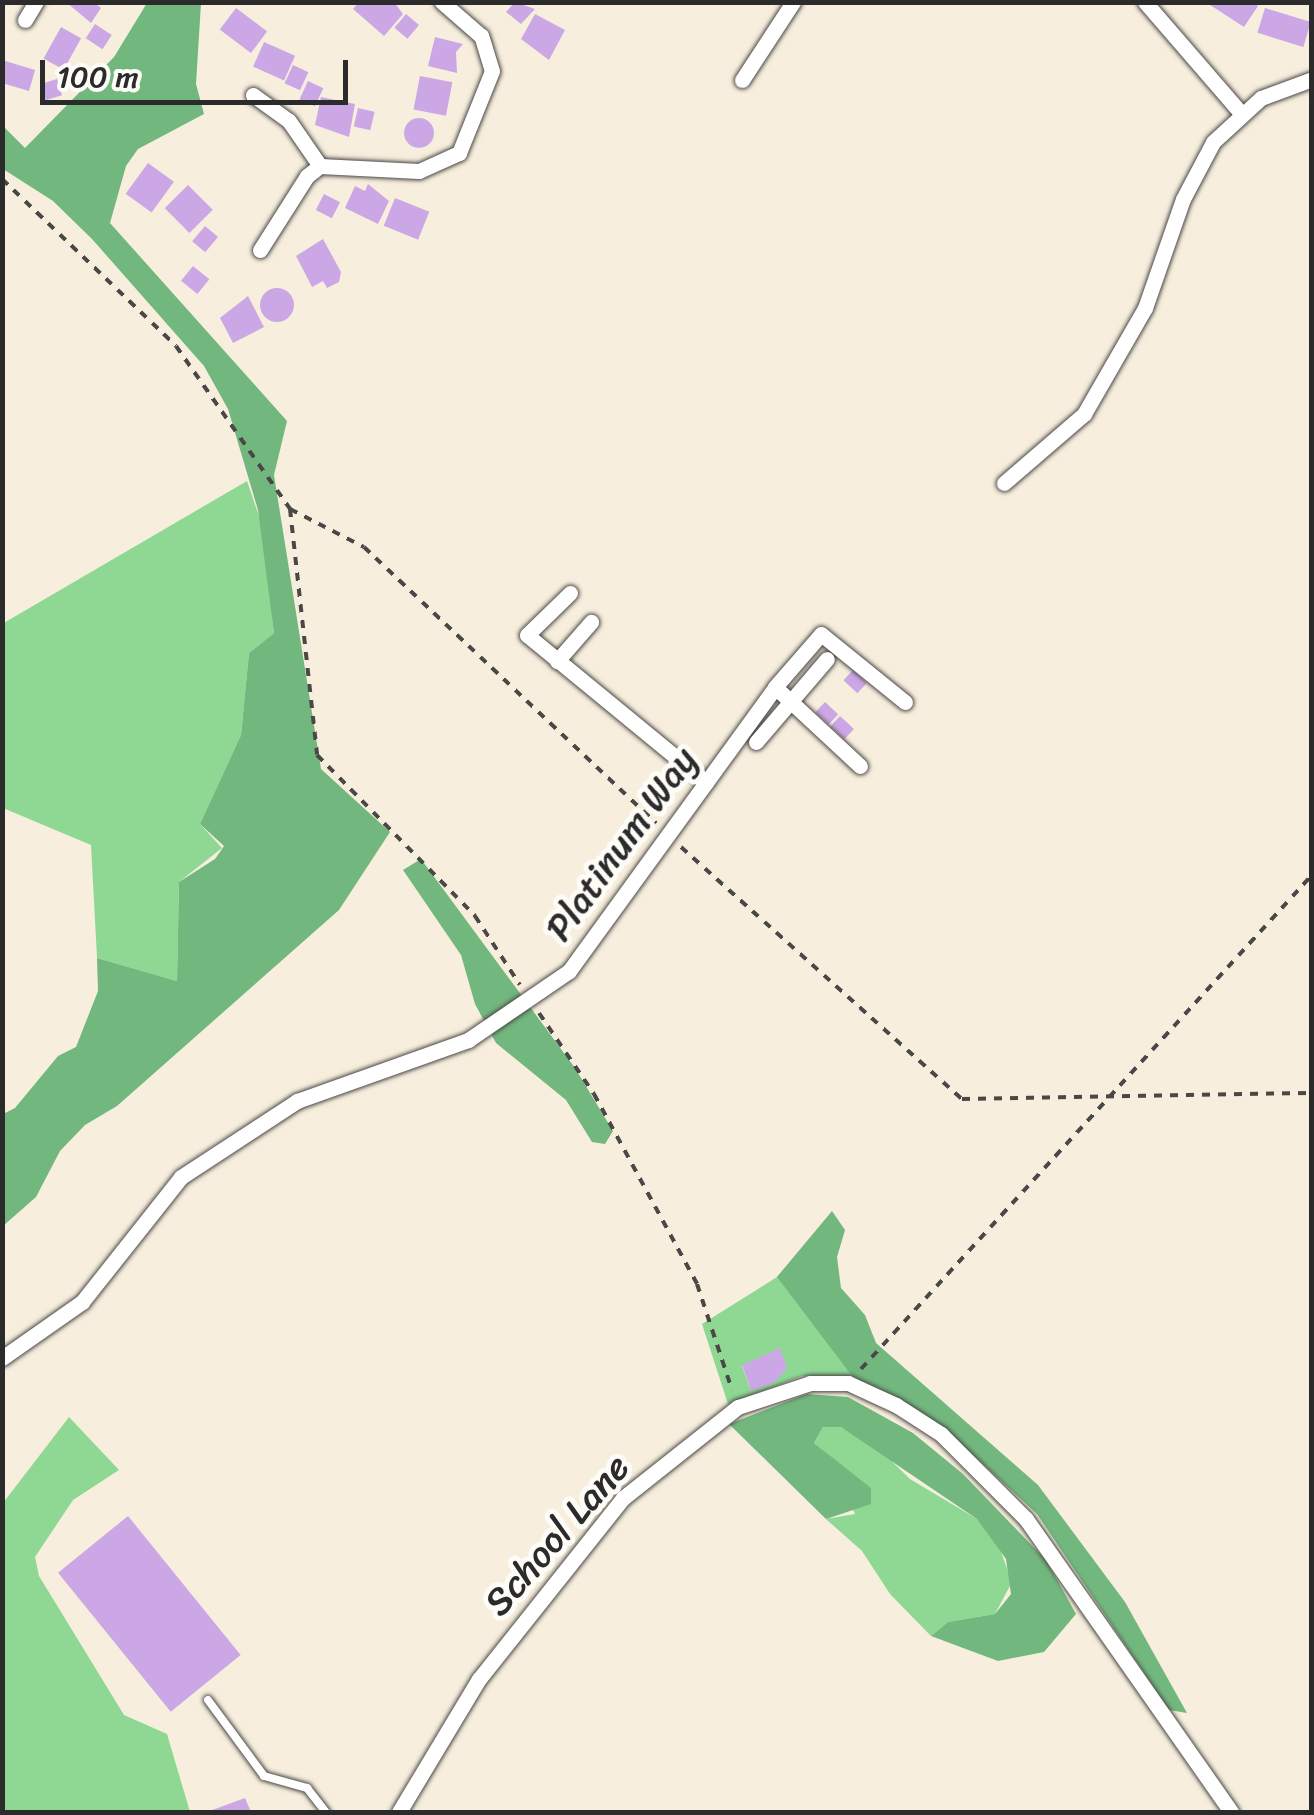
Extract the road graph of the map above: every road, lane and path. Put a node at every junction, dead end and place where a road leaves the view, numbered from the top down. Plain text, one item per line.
1 (36, 2) edge
2 (442, 2) edge
3 (793, 2) edge
4 (1144, 2) edge
5 (24, 20) dead end
6 (1312, 79) edge
7 (742, 80) dead end
8 (253, 95) dead end
9 (1240, 112) junction
10 (320, 166) junction
11 (2, 179) edge
12 (260, 250) dead end
13 (1004, 483) dead end
14 (290, 509) junction
15 (570, 594) dead end
16 (591, 622) dead end
17 (827, 658) dead end
18 (557, 660) junction
19 (775, 686) junction
20 (904, 702) dead end
21 (789, 703) junction
22 (756, 742) dead end
23 (860, 766) dead end
24 (706, 782) junction
25 (660, 828) dead end
26 (674, 841) dead end
27 (1312, 876) edge
28 (521, 986) dead end
29 (531, 1002) dead end
30 (1312, 1093) edge
31 (1110, 1096) junction
32 (3, 1356) edge
33 (848, 1384) junction
34 (738, 1407) junction
35 (208, 1700) dead end
36 (326, 1812) edge
37 (399, 1812) edge
38 (1231, 1812) edge

1 - 5 street
2 - 10 street
3 - 7 street
4 - 9 street
6 - 9 street
8 - 10 street
9 - 13 street
10 - 12 street
11 - 14 path
14 - 25 path
14 - 28 path
15 - 18 street
16 - 18 street
17 - 21 street
18 - 24 street
19 - 20 street, Platinum Way
19 - 21 street
19 - 24 street, Platinum Way
21 - 22 street
21 - 23 street
24 - 32 street, Platinum Way
26 - 31 path
27 - 31 path
29 - 34 path
30 - 31 path
31 - 33 path
33 - 34 street, School Lane
33 - 38 street
34 - 37 street, School Lane
35 - 36 lane

